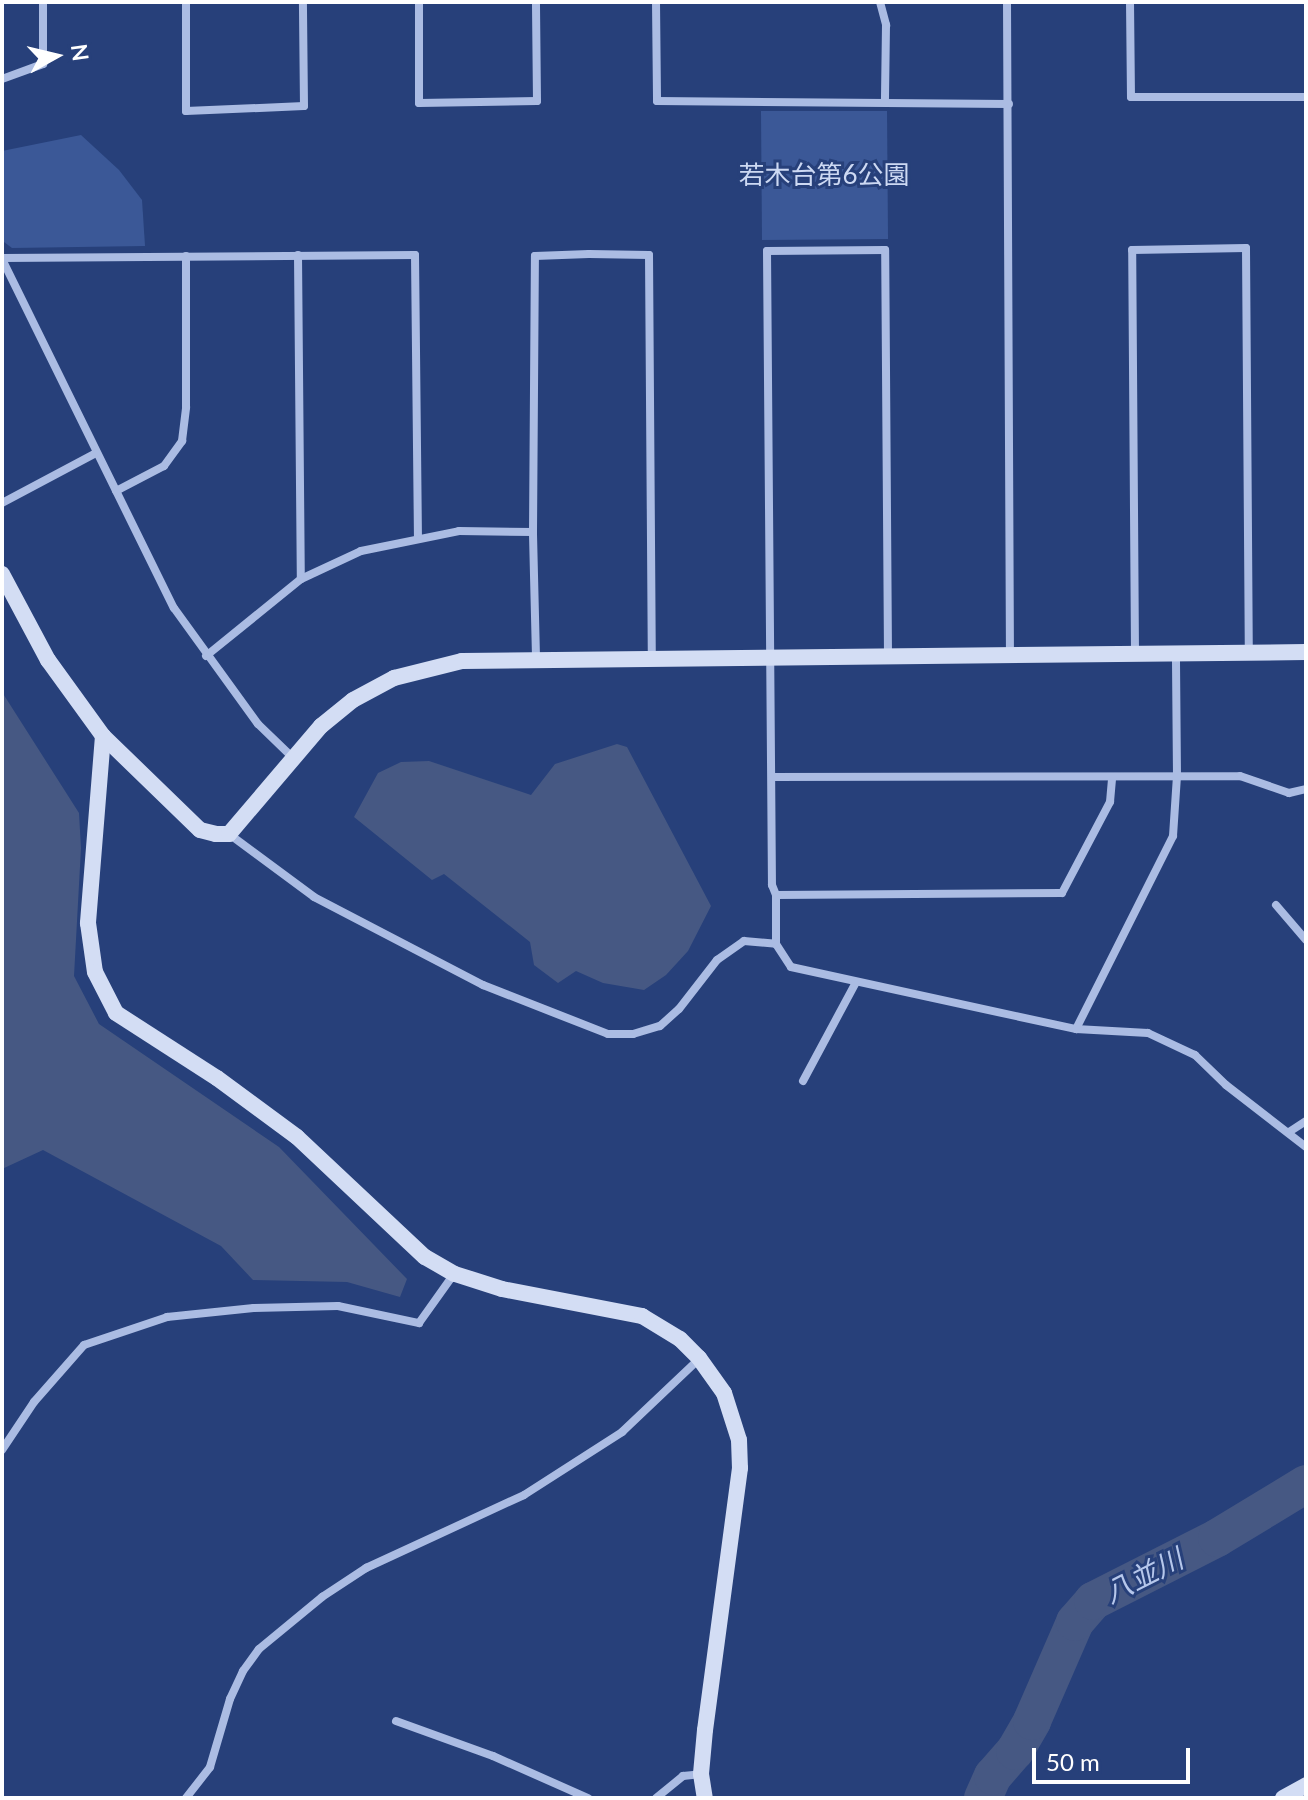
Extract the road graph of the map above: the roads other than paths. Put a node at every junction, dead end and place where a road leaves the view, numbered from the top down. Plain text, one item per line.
1 (43, 2) edge
2 (186, 2) edge
3 (303, 2) edge
4 (419, 2) edge
5 (536, 2) edge
6 (656, 2) edge
7 (880, 2) edge
8 (1007, 2) edge
9 (1130, 2) edge
10 (2, 79) edge
11 (1306, 97) edge
12 (885, 101) junction
13 (1009, 104) junction
14 (298, 255) junction
15 (186, 256) junction
16 (2, 258) edge
17 (96, 453) junction
18 (116, 491) junction
19 (2, 503) edge
20 (533, 532) junction
21 (418, 537) junction
22 (301, 579) junction
23 (4, 584) edge
24 (1306, 652) edge
25 (1135, 653) junction
26 (1176, 653) junction
27 (1249, 653) junction
28 (1010, 654) junction
29 (206, 656) junction
30 (652, 656) junction
31 (888, 656) junction
32 (536, 657) junction
33 (770, 657) junction
34 (103, 736) junction
35 (292, 757) junction
36 (1177, 776) junction
37 (772, 777) junction
38 (1112, 777) junction
39 (1306, 789) edge
40 (229, 834) junction
41 (776, 895) junction
42 (1276, 905) dead end
43 (1306, 940) edge
44 (776, 944) junction
45 (856, 982) junction
46 (1076, 1029) junction
47 (803, 1081) dead end
48 (1306, 1121) edge
49 (1289, 1132) junction
50 (1306, 1147) edge
51 (455, 1274) junction
52 (699, 1358) junction
53 (2, 1450) edge
54 (396, 1721) dead end
55 (701, 1774) junction
56 (1306, 1785) edge
57 (186, 1798) edge
58 (588, 1798) edge
59 (656, 1798) edge
60 (705, 1798) edge
61 (1283, 1798) edge

1 - 10 street
2 - 3 street
4 - 5 street
6 - 12 street
7 - 12 street
8 - 13 street
9 - 11 street
12 - 13 street
13 - 28 street
14 - 15 street
14 - 21 street
14 - 22 street
15 - 16 street
15 - 18 street
16 - 17 street
17 - 18 street
17 - 19 street
18 - 29 street
20 - 21 street
20 - 30 street
20 - 32 street
21 - 22 street
22 - 29 street
23 - 34 street
24 - 27 street
25 - 26 street
25 - 27 street
25 - 28 street
26 - 27 street
26 - 36 street
28 - 31 street
29 - 35 street
30 - 32 street
30 - 33 street
31 - 33 street
31 - 33 street
32 - 35 street
33 - 37 street
34 - 40 street
34 - 51 street
35 - 40 street
36 - 38 street
36 - 39 street
36 - 46 street
37 - 38 street
37 - 41 street
38 - 41 street
40 - 44 street
41 - 44 street
42 - 43 street
44 - 45 street
45 - 46 street
45 - 47 street
46 - 49 street
48 - 49 street
49 - 50 street
51 - 52 street
51 - 53 street
52 - 55 street
52 - 57 street
54 - 58 street
55 - 59 street
55 - 60 street
56 - 61 street

